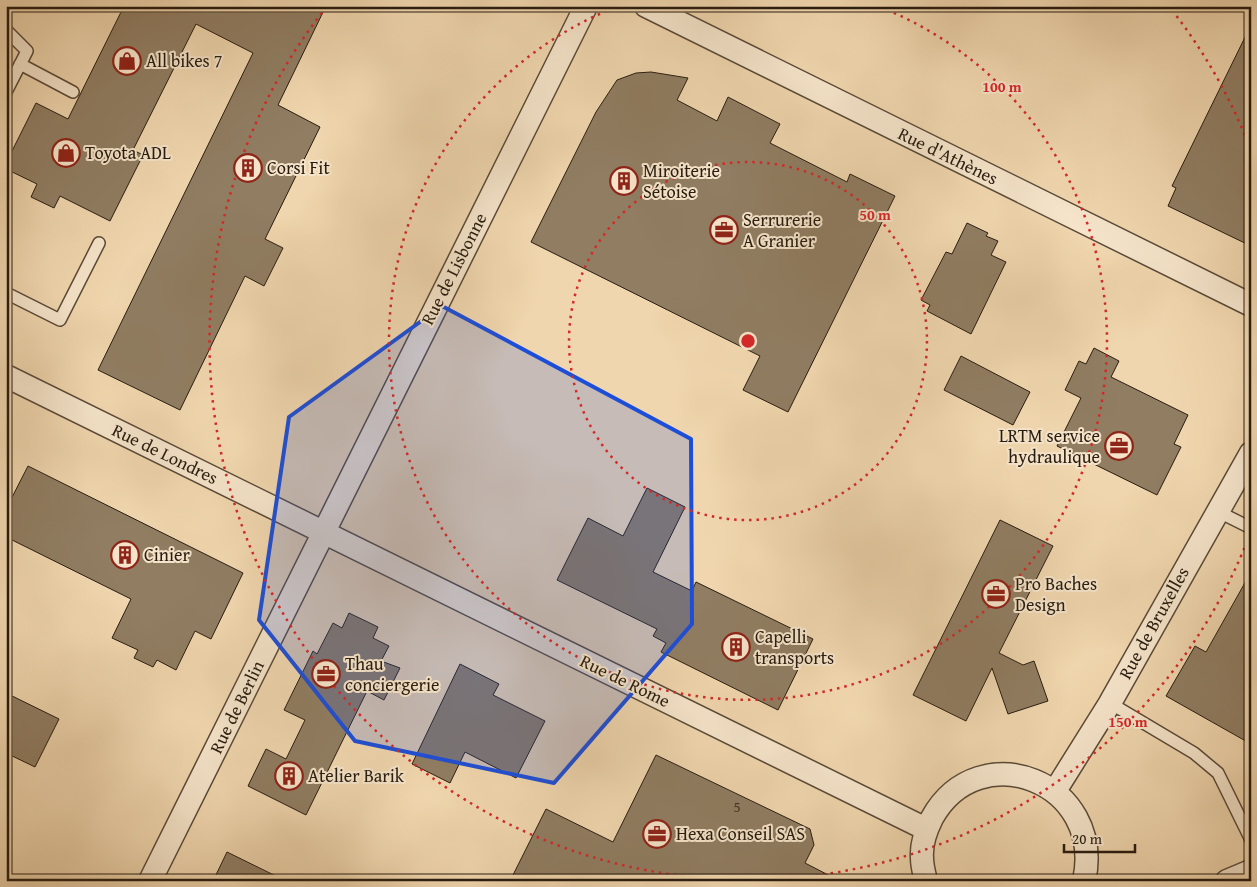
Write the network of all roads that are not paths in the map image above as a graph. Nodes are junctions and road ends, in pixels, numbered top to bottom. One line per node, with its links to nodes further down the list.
1 (586, 6): 14 (street, Rue de Lisbonne)
2 (646, 6): 9 (street, Rue d'Athènes)
3 (6, 30): 4 (lane)
4 (20, 64): 5 (lane); 6 (lane)
5 (6, 92)
6 (73, 92)
7 (99, 243): 8 (lane)
8 (6, 293)
9 (1251, 305)
10 (6, 376): 14 (street, Rue de Londres)
11 (1251, 453): 12 (street, Rue de Bruxelles)
12 (1217, 511): 13 (lane); 15 (street, Rue de Bruxelles)
13 (1251, 528)
14 (323, 533): 17 (street, Rue de Rome); 20 (street, Rue de Berlin)
15 (1110, 702): 16 (street, Rue de Bruxelles); 18 (lane)
16 (1056, 791): 17 (street); 22 (street)
17 (926, 829): 21 (street)
18 (1251, 840)
19 (1251, 871): 23 (street)
20 (150, 881)
21 (926, 881)
22 (1084, 881)
23 (1227, 881)

